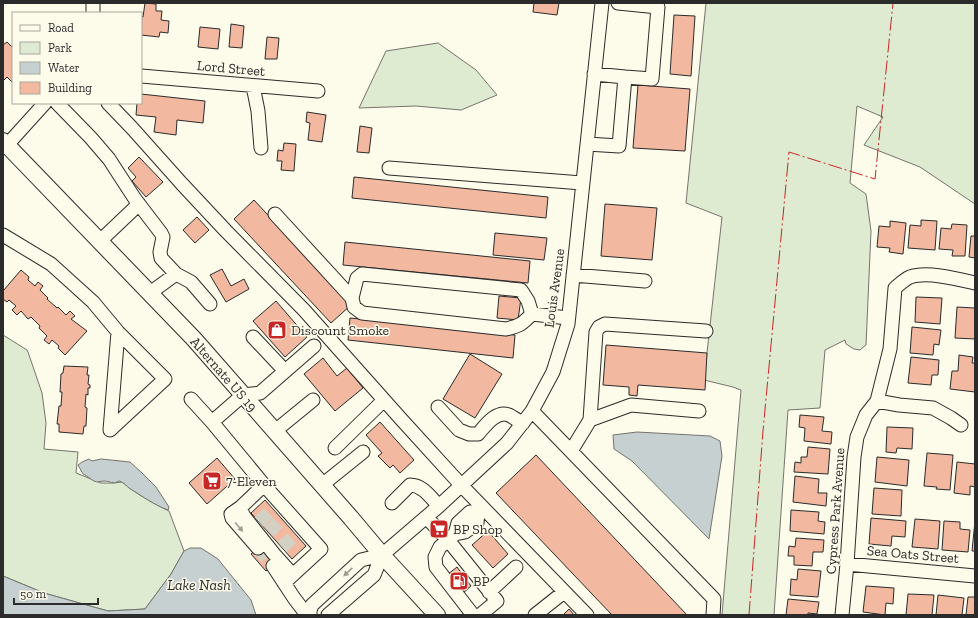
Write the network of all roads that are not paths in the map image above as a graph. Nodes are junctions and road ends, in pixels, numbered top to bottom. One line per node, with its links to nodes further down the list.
1 (602, 3): 3 (street, Louis Avenue)
2 (624, 3): 5 (street)
3 (594, 74): 5 (street); 12 (street, Louis Avenue)
4 (142, 76): 6 (street, Lord Street)
5 (625, 77): 12 (street)
6 (253, 86): 7 (street, Lord Street); 13 (street)
7 (318, 91)
8 (44, 104): 11 (street)
9 (58, 104): 16 (street)
10 (109, 104): 37 (street)
11 (4, 144): 19 (main road, Alternate US 19)
12 (587, 144): 15 (street, Louis Avenue)
13 (261, 148)
14 (389, 168): 15 (street)
15 (582, 183): 21 (street, Louis Avenue)
16 (138, 204): 19 (street); 20 (street)
17 (274, 214): 25 (street)
18 (3, 235): 30 (street)
19 (100, 241): 24 (main road, Alternate US 19)
20 (176, 274): 24 (street); 26 (street)
21 (573, 275): 22 (street); 28 (street, Louis Avenue)
22 (645, 281)
23 (975, 283): 38 (street, Cypress Park Avenue)
24 (150, 293): 34 (main road, Alternate US 19)
25 (352, 298): 27 (street); 27 (street)
26 (210, 304)
27 (532, 314): 28 (street)
28 (568, 318): 40 (street, Louis Avenue)
29 (706, 331): 42 (street)
30 (118, 332): 30 (street)
31 (252, 338): 33 (street)
32 (314, 346): 33 (street)
33 (285, 371): 34 (street)
34 (243, 395): 43 (street); 46 (main road, Alternate US 19)
35 (191, 399): 43 (street)
36 (313, 400): 46 (street)
37 (384, 400): 47 (street); 52 (street)
38 (876, 401): 45 (street); 61 (street, Cypress Park Avenue)
39 (438, 407): 44 (street)
40 (532, 411): 44 (street, Louis Avenue); 48 (street)
41 (699, 411): 42 (street)
42 (590, 420): 48 (street)
43 (212, 422): 50 (street)
44 (523, 423): 52 (street, Louis Avenue)
45 (961, 426)
46 (275, 431): 51 (main road, Alternate US 19)
47 (335, 448)
48 (571, 451): 75 (street)
49 (363, 452): 51 (street)
50 (264, 485): 55 (street); 64 (street)
51 (322, 485): 60 (main road, Alternate US 19)
52 (462, 486): 54 (street, Louis Avenue); 56 (street)
53 (392, 503): 54 (street)
54 (439, 506): 57 (street, Louis Avenue)
55 (241, 507): 59 (street); 59 (street, one-way to 59)
56 (480, 509): 58 (street); 67 (street)
57 (426, 517): 58 (street); 60 (street, Louis Avenue)
58 (451, 537): 65 (street); 65 (street)
59 (263, 540): 64 (street)
60 (382, 555): 68 (street, one-way to 68); 69 (street); 70 (main road, Alternate US 19)
61 (848, 564): 63 (street, Sea Oats Street); 76 (street, Cypress Park Avenue)
62 (516, 567): 66 (street)
63 (975, 576)
64 (288, 579): 68 (street)
65 (460, 580): 66 (street); 71 (street)
66 (489, 592): 72 (street)
67 (564, 592): 73 (street); 74 (street)
68 (309, 615)
69 (328, 615)
70 (437, 615)
71 (473, 615)
72 (480, 615)
73 (535, 615)
74 (587, 615)
75 (713, 615)
76 (842, 615)

